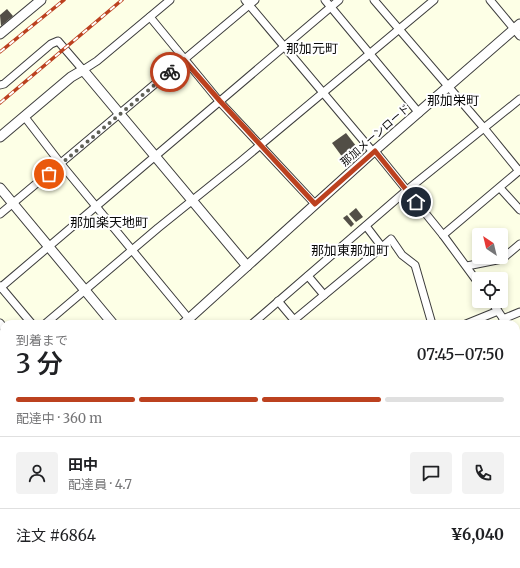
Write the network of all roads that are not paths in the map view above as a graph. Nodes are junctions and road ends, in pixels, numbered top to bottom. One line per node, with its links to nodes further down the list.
1 (41, 0): 14 (street)
2 (170, 0): 11 (street)
3 (255, 0): 9 (street)
4 (325, 0): 10 (street)
5 (339, 0): 10 (street)
6 (374, 0): 12 (street)
7 (434, 0): 12 (street)
8 (490, 0): 13 (street)
9 (247, 3): 15 (street); 17 (street)
10 (330, 7): 15 (street); 16 (street)
11 (150, 17): 17 (street); 18 (street)
12 (398, 29): 16 (street); 20 (street)
13 (518, 30): 20 (street, 那加メーンロード)
14 (0, 34)
15 (284, 46): 21 (street); 23 (street)
16 (370, 53): 21 (street); 24 (street)
17 (184, 60): 23 (street); 25 (street)
18 (83, 70): 19 (street); 25 (street); 26 (street)
19 (0, 85)
20 (448, 87): 24 (street, 那加メーンロード); 27 (street)
21 (323, 93): 29 (street); 30 (street)
22 (520, 99): 27 (street)
23 (220, 101): 29 (street); 31 (street)
24 (419, 113): 30 (street, 那加メーンロード)
25 (120, 114): 31 (street); 32 (street)
26 (24, 116): 28 (street); 32 (street)
27 (484, 128): 33 (street); 36 (street)
28 (0, 137)
29 (260, 145): 37 (street); 39 (street)
30 (374, 152): 36 (street); 39 (street, 那加メーンロード)
31 (155, 156): 37 (street); 40 (street)
32 (61, 164): 38 (street); 40 (street)
33 (519, 171): 35 (street)
34 (0, 188): 38 (street)
35 (500, 188): 41 (street); 44 (street)
36 (407, 190): 43 (street); 44 (street)
37 (192, 201): 48 (street); 49 (street)
38 (13, 203): 42 (street); 46 (street)
39 (315, 204): 49 (street, 那加メーンロード)
40 (96, 206): 46 (street); 48 (street)
41 (520, 210)
42 (0, 214)
43 (366, 226): 47 (street); 52 (street)
44 (443, 235): 50 (street)
45 (520, 244): 50 (street)
46 (49, 246): 53 (street); 54 (street)
47 (382, 247): 55 (street); 68 (street)
48 (132, 251): 54 (street); 63 (street)
49 (247, 266): 64 (street, 那加メーンロード)
50 (467, 266): 51 (street)
51 (472, 274)
52 (308, 276): 55 (street); 56 (street)
53 (0, 287): 60 (street)
54 (84, 290): 61 (street); 62 (street)
55 (324, 295): 67 (street)
56 (278, 301): 65 (street); 66 (street)
57 (496, 308): 58 (street)
58 (498, 311): 69 (street); 70 (street)
59 (520, 312): 71 (street)
60 (29, 320)
61 (50, 320)
62 (109, 320)
63 (185, 320)
64 (187, 320)
65 (257, 320)
66 (290, 320)
67 (293, 320)
68 (431, 320)
69 (476, 320)
70 (504, 320)
71 (507, 320)

